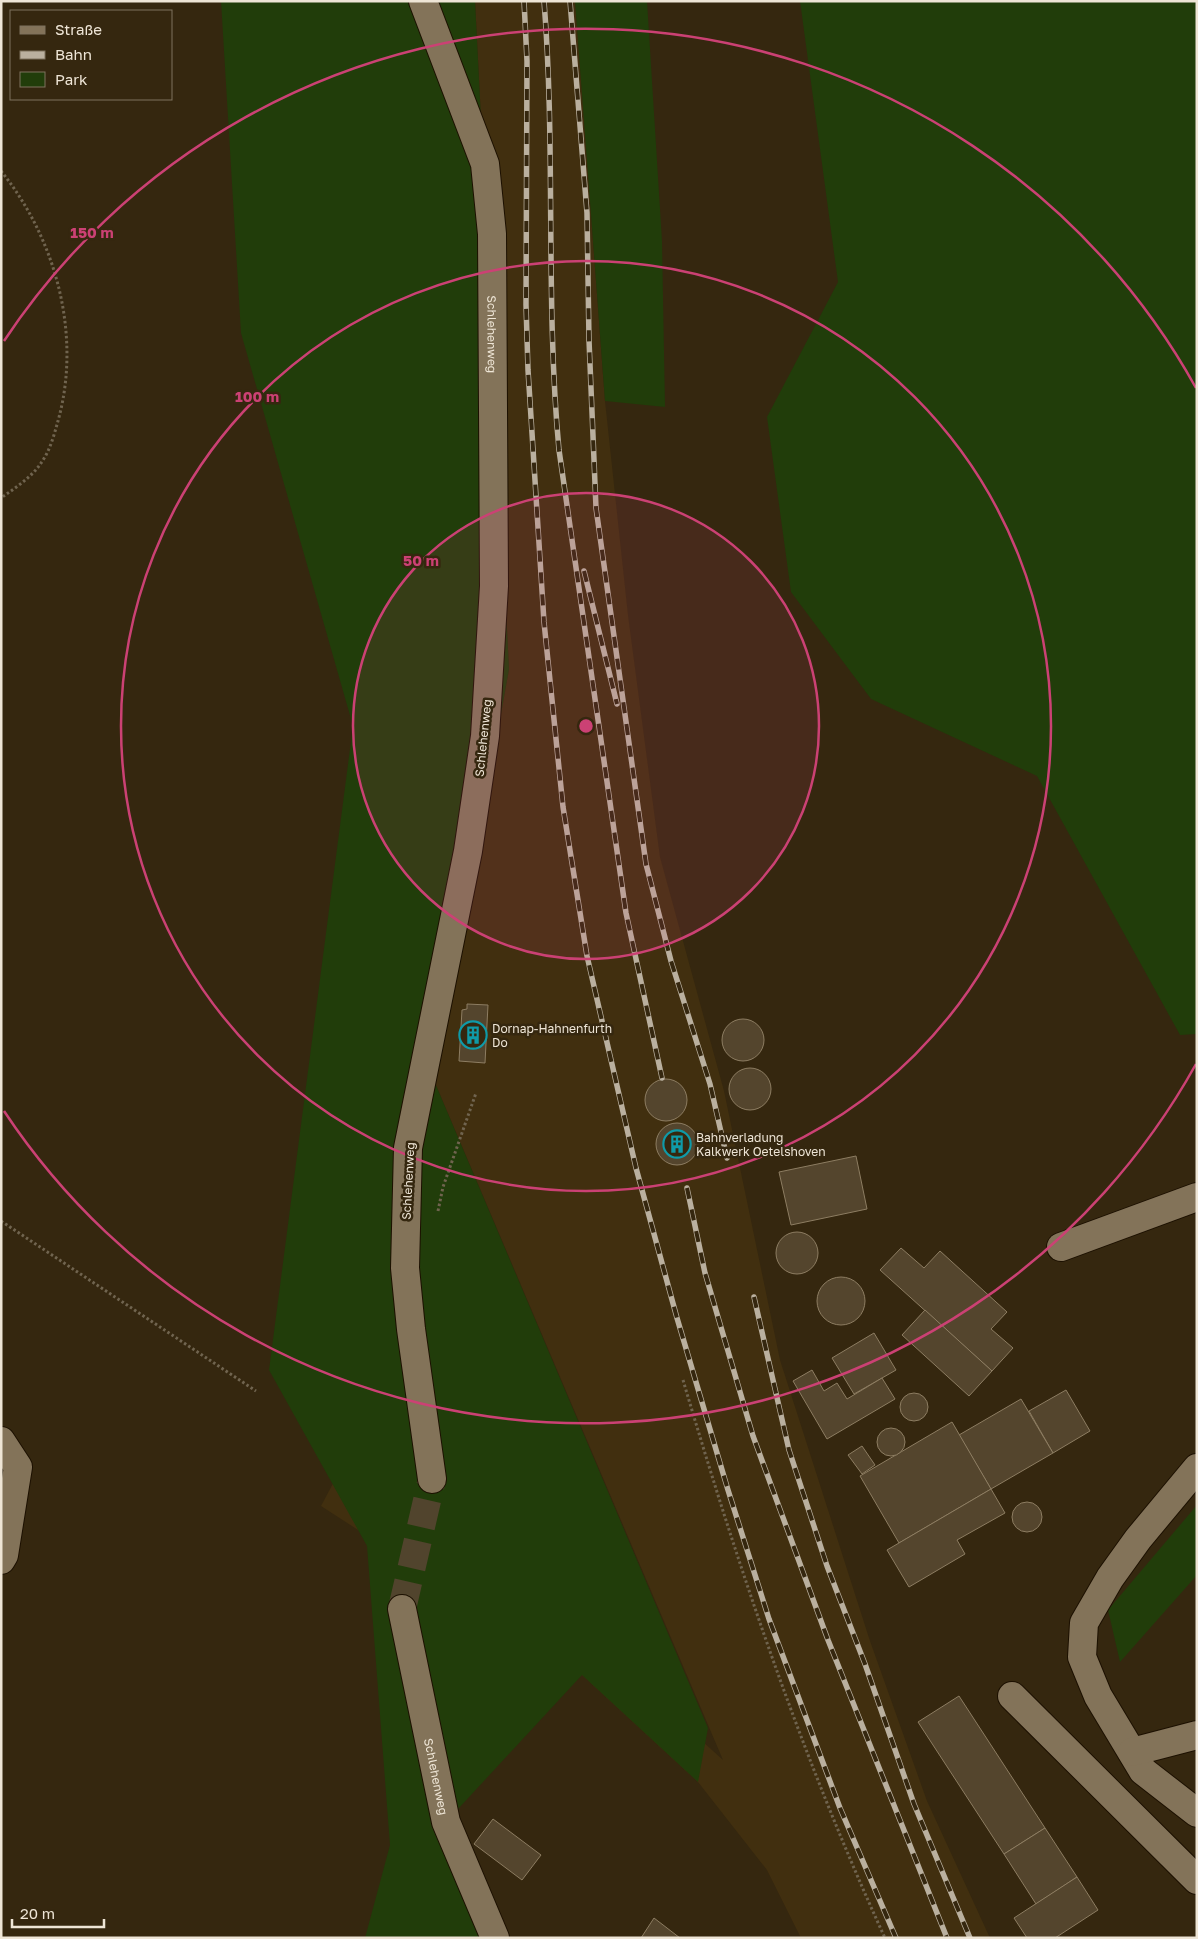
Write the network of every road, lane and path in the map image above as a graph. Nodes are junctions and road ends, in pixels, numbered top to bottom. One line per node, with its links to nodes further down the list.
1 (423, 1): 13 (lane, Schlehenweg)
2 (1, 171): 3 (path)
3 (1, 498)
4 (476, 1093): 6 (path)
5 (1197, 1197): 8 (lane)
6 (437, 1216)
7 (1, 1221): 10 (path)
8 (1061, 1247)
9 (683, 1380): 22 (path)
10 (256, 1391)
11 (1, 1441): 14 (lane)
12 (1197, 1468): 18 (lane)
13 (432, 1479)
14 (1, 1560)
15 (402, 1609): 21 (lane, Schlehenweg)
16 (1012, 1696): 20 (lane)
17 (1197, 1735): 18 (lane)
18 (1132, 1752): 19 (lane)
19 (1197, 1813)
20 (1197, 1880)
21 (495, 1938)
22 (885, 1938)

